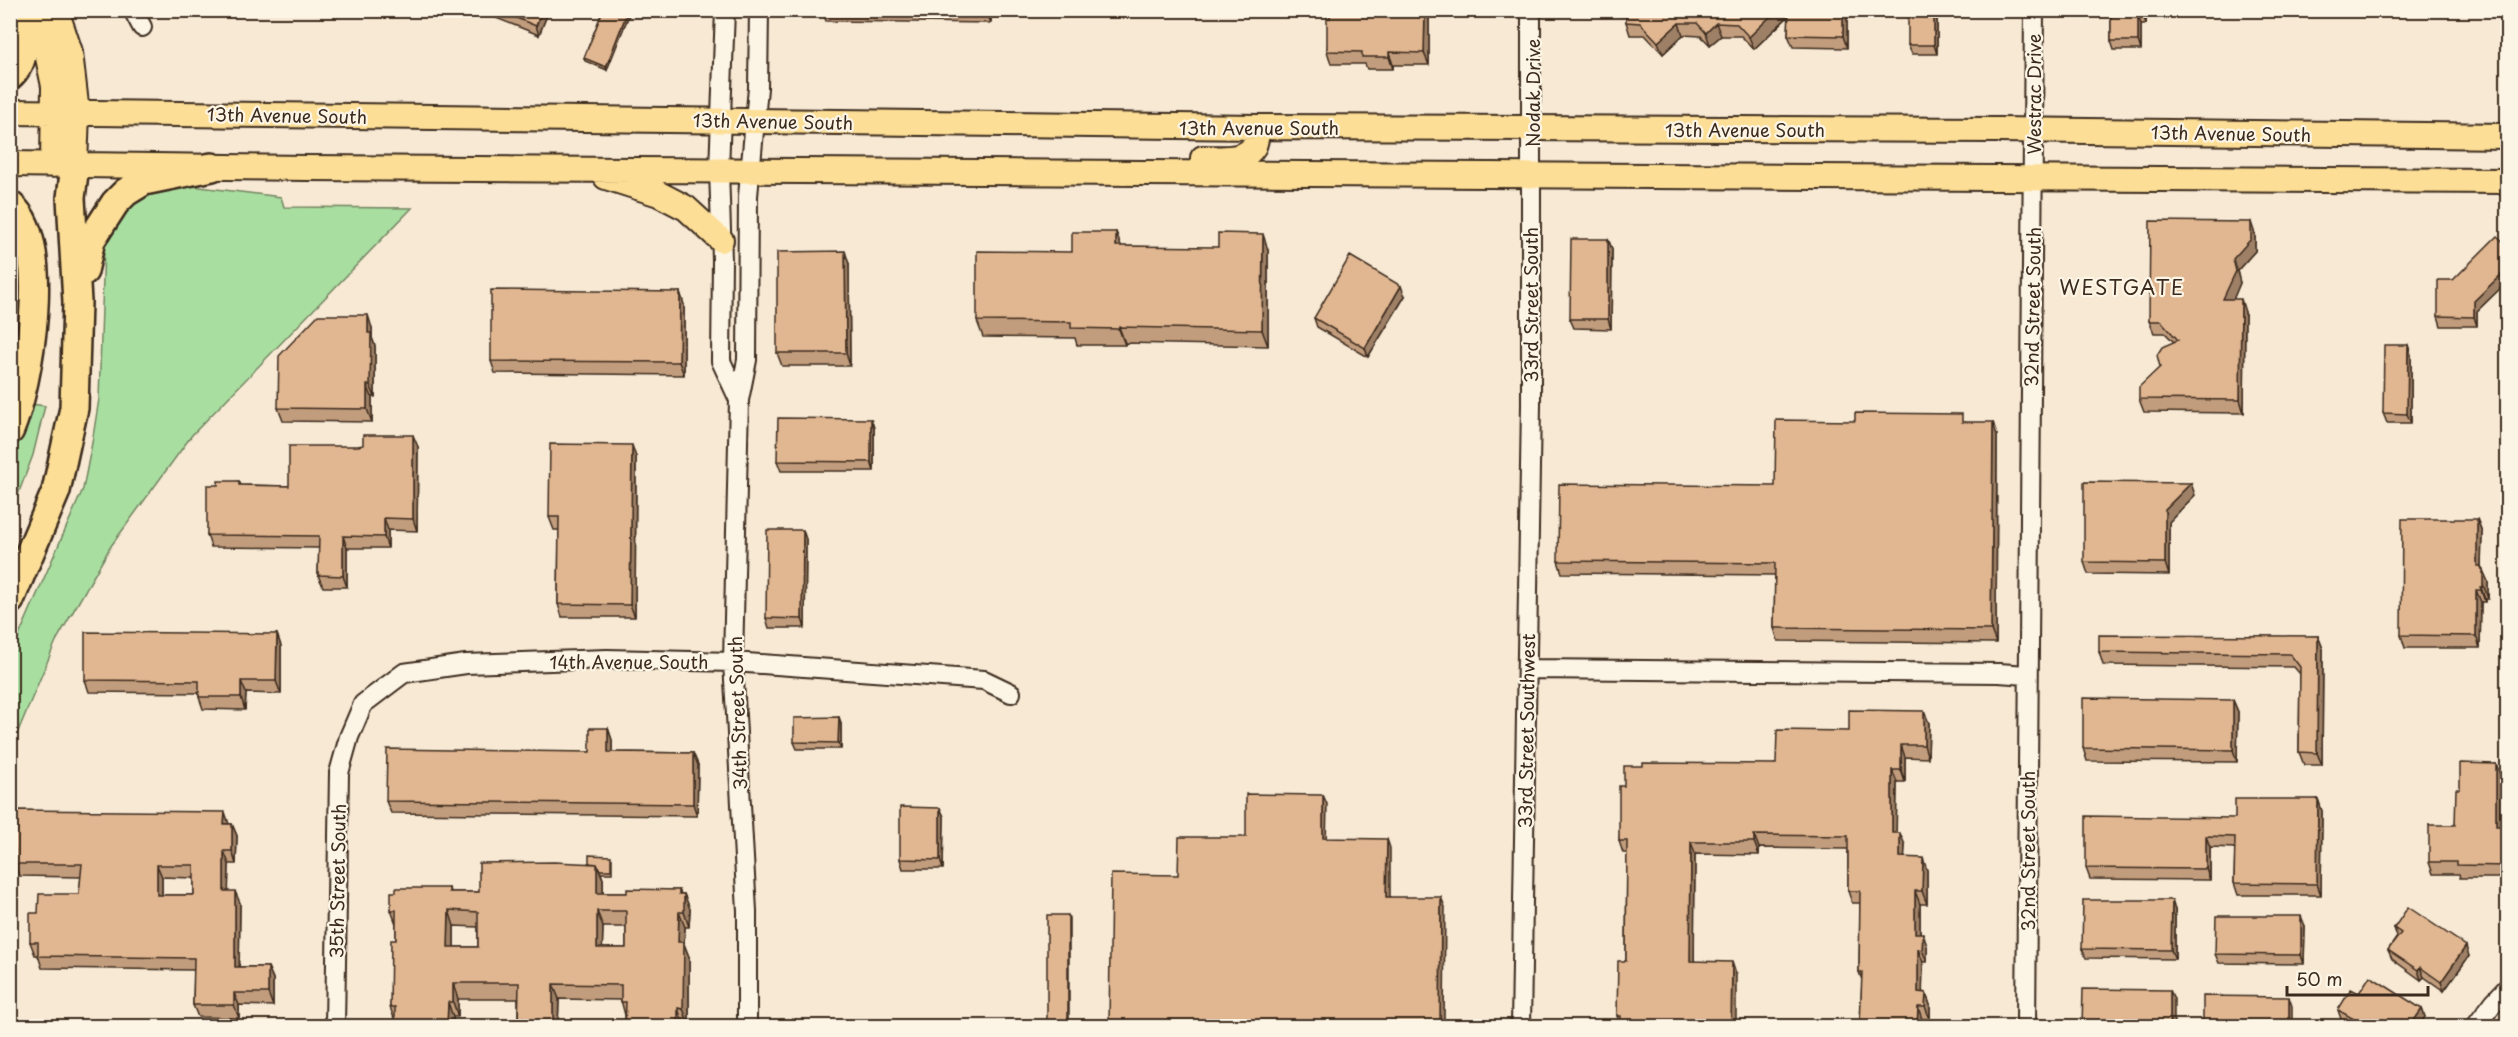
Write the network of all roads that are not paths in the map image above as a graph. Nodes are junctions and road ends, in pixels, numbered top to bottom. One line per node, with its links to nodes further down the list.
1 (22, 10): 10 (main road)
2 (34, 10): 12 (main road)
3 (56, 10): 12 (main road)
4 (133, 10): 9 (street)
5 (725, 10): 13 (street, 34th Street South)
6 (759, 10): 14 (street, 34th Street South)
7 (1531, 10): 16 (street, Nodak Drive)
8 (2034, 10): 17 (street, Westrac Drive)
9 (142, 27)
10 (10, 78)
11 (10, 112): 12 (main road, 13th Avenue South)
12 (65, 113): 13 (main road, 13th Avenue South); 20 (main road)
13 (720, 120): 14 (main road, 13th Avenue South); 23 (street, 34th Street South)
14 (755, 121): 15 (main road, 13th Avenue South); 24 (street, 34th Street South)
15 (1258, 127): 16 (main road, 13th Avenue South); 25 (main road)
16 (1532, 128): 17 (main road, 13th Avenue South); 26 (street, Nodak Drive)
17 (2033, 131): 18 (main road, 13th Avenue South); 27 (street, Westrac Drive)
18 (2508, 136)
19 (10, 164): 20 (main road)
20 (64, 165): 21 (main road); 31 (highway)
21 (212, 167): 22 (main road); 31 (highway)
22 (581, 170): 23 (main road); 30 (main road)
23 (719, 170): 24 (main road); 30 (street, 34th Street South)
24 (751, 171): 25 (main road); 32 (street, 34th Street South)
25 (1076, 172): 26 (main road)
26 (1532, 175): 27 (main road); 34 (street, 33rd Street South)
27 (2033, 178): 28 (main road); 38 (street, 32nd Street South)
28 (2508, 182)
29 (10, 206): 33 (highway)
30 (721, 240): 32 (street, 34th Street South)
31 (77, 302): 35 (highway)
32 (739, 400): 36 (street, 34th Street South)
33 (10, 430)
34 (1530, 435): 37 (street, 33rd Street Southwest)
35 (10, 600)
36 (733, 662): 39 (street, 14th Avenue South); 40 (street, 14th Avenue South); 43 (street, 34th Street South)
37 (1528, 669): 38 (street); 44 (street, 33rd Street Southwest)
38 (2028, 675): 45 (street, 32nd Street South)
39 (1011, 693)
40 (349, 737): 42 (street, 35th Street South)
41 (2508, 987): 46 (street)
42 (335, 1026)
43 (747, 1026)
44 (1521, 1026)
45 (2026, 1026)
46 (2476, 1026)

